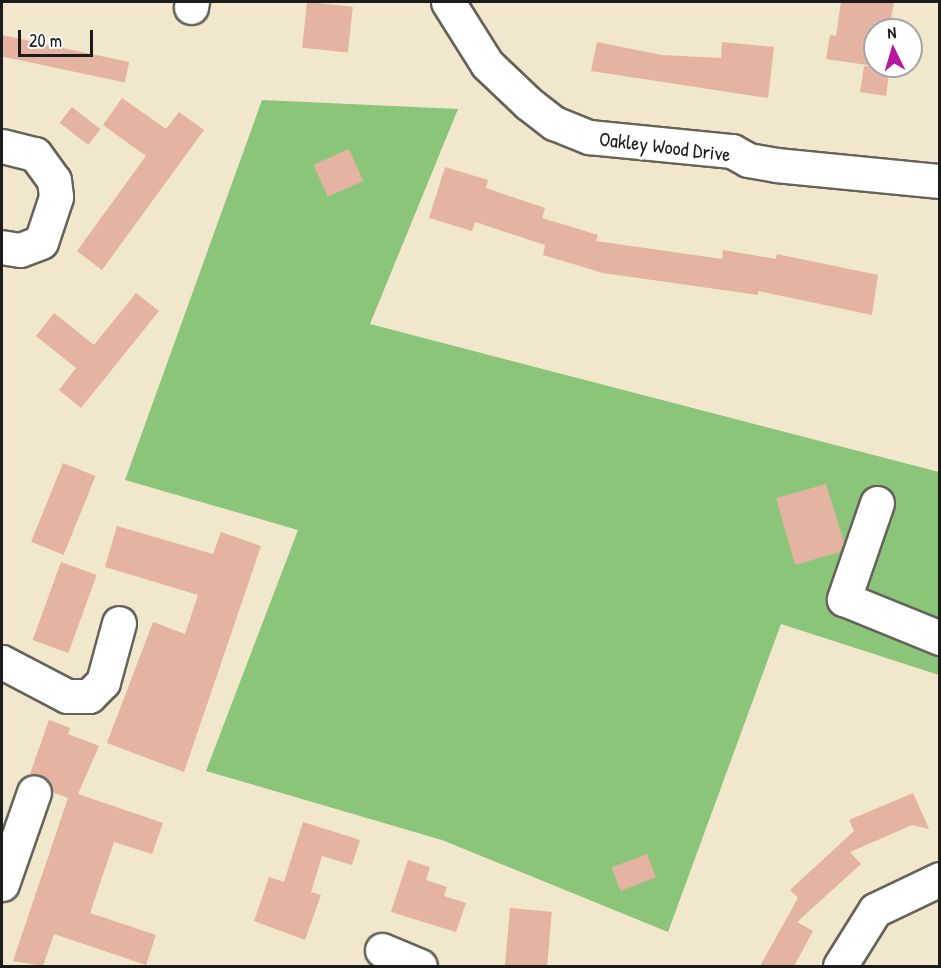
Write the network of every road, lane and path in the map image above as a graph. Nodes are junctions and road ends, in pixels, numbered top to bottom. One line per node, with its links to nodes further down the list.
1 (448, 2): 3 (street, Oakley Wood Drive)
2 (2, 146): 4 (street)
3 (939, 181)
4 (2, 247)
5 (877, 503): 7 (street)
6 (119, 623): 8 (street)
7 (939, 638)
8 (2, 662)
9 (34, 792): 11 (street)
10 (939, 879): 14 (street)
11 (2, 884)
12 (382, 950): 13 (street)
13 (420, 966)
14 (840, 966)

